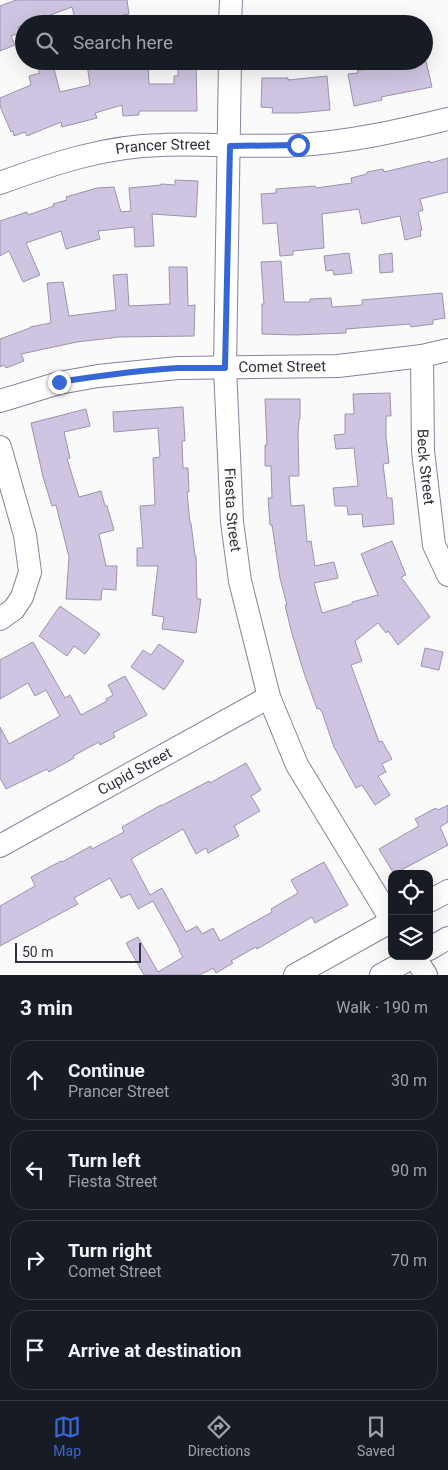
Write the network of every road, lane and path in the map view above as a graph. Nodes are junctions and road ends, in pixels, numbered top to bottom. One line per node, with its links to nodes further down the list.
1 (230, 0): 2 (street)
2 (230, 15)
3 (230, 70): 5 (street, Fiesta Street)
4 (448, 119): 5 (street, Prancer Street)
5 (230, 146): 6 (street, Prancer Street); 9 (street, Fiesta Street)
6 (0, 183)
7 (448, 350): 8 (street, Comet Street)
8 (422, 356): 9 (street, Comet Street); 12 (street, Beck Street)
9 (225, 368): 10 (street, Comet Street); 14 (street, Fiesta Street)
10 (0, 401)
11 (0, 448): 13 (street)
12 (448, 575)
13 (0, 620)
14 (269, 697): 15 (street, Cupid Street); 18 (street, Fiesta Street)
15 (0, 846)
16 (448, 891): 17 (street)
17 (433, 899)
18 (388, 915)
19 (388, 923): 24 (street)
20 (448, 938): 21 (street)
21 (433, 947)
22 (408, 960): 25 (street)
23 (417, 960): 26 (street)
24 (295, 975)
25 (381, 975)
26 (426, 975)

